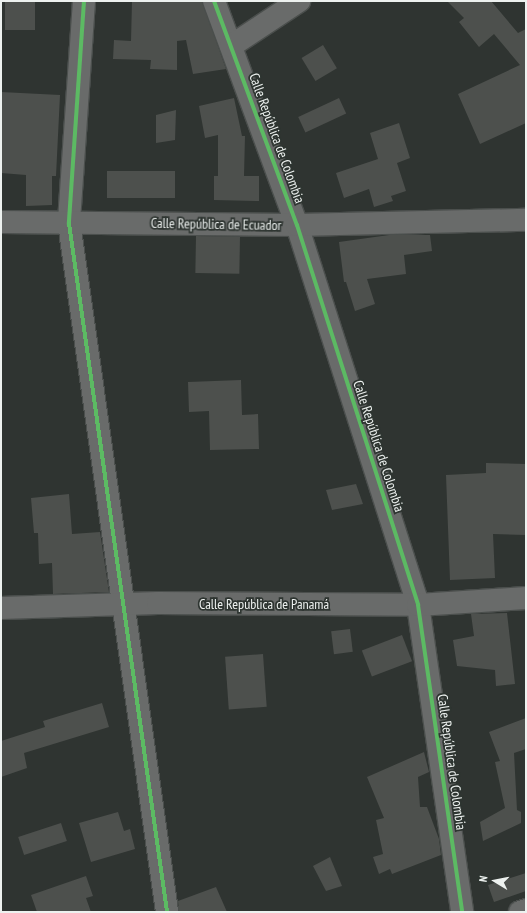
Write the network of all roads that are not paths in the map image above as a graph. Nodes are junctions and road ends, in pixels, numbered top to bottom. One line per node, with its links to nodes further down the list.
1 (84, 1): 7 (street)
2 (214, 1): 4 (street, Calle República de Colombia)
3 (299, 1): 4 (street)
4 (231, 46): 8 (street, Calle República de Colombia)
5 (526, 220): 8 (street, Calle República de Ecuador)
6 (1, 222): 7 (street, Calle República de Ecuador)
7 (69, 222): 8 (street, Calle República de Ecuador); 10 (street)
8 (297, 225): 11 (street, Calle República de Colombia)
9 (526, 598): 11 (street, Calle República de Panamá)
10 (122, 604): 11 (street, Calle República de Panamá); 12 (street, Calle República de Panamá); 14 (street)
11 (418, 604): 15 (street, Calle República de Colombia)
12 (1, 608)
13 (526, 910): 16 (street)
14 (167, 912)
15 (462, 912)
16 (520, 912)

